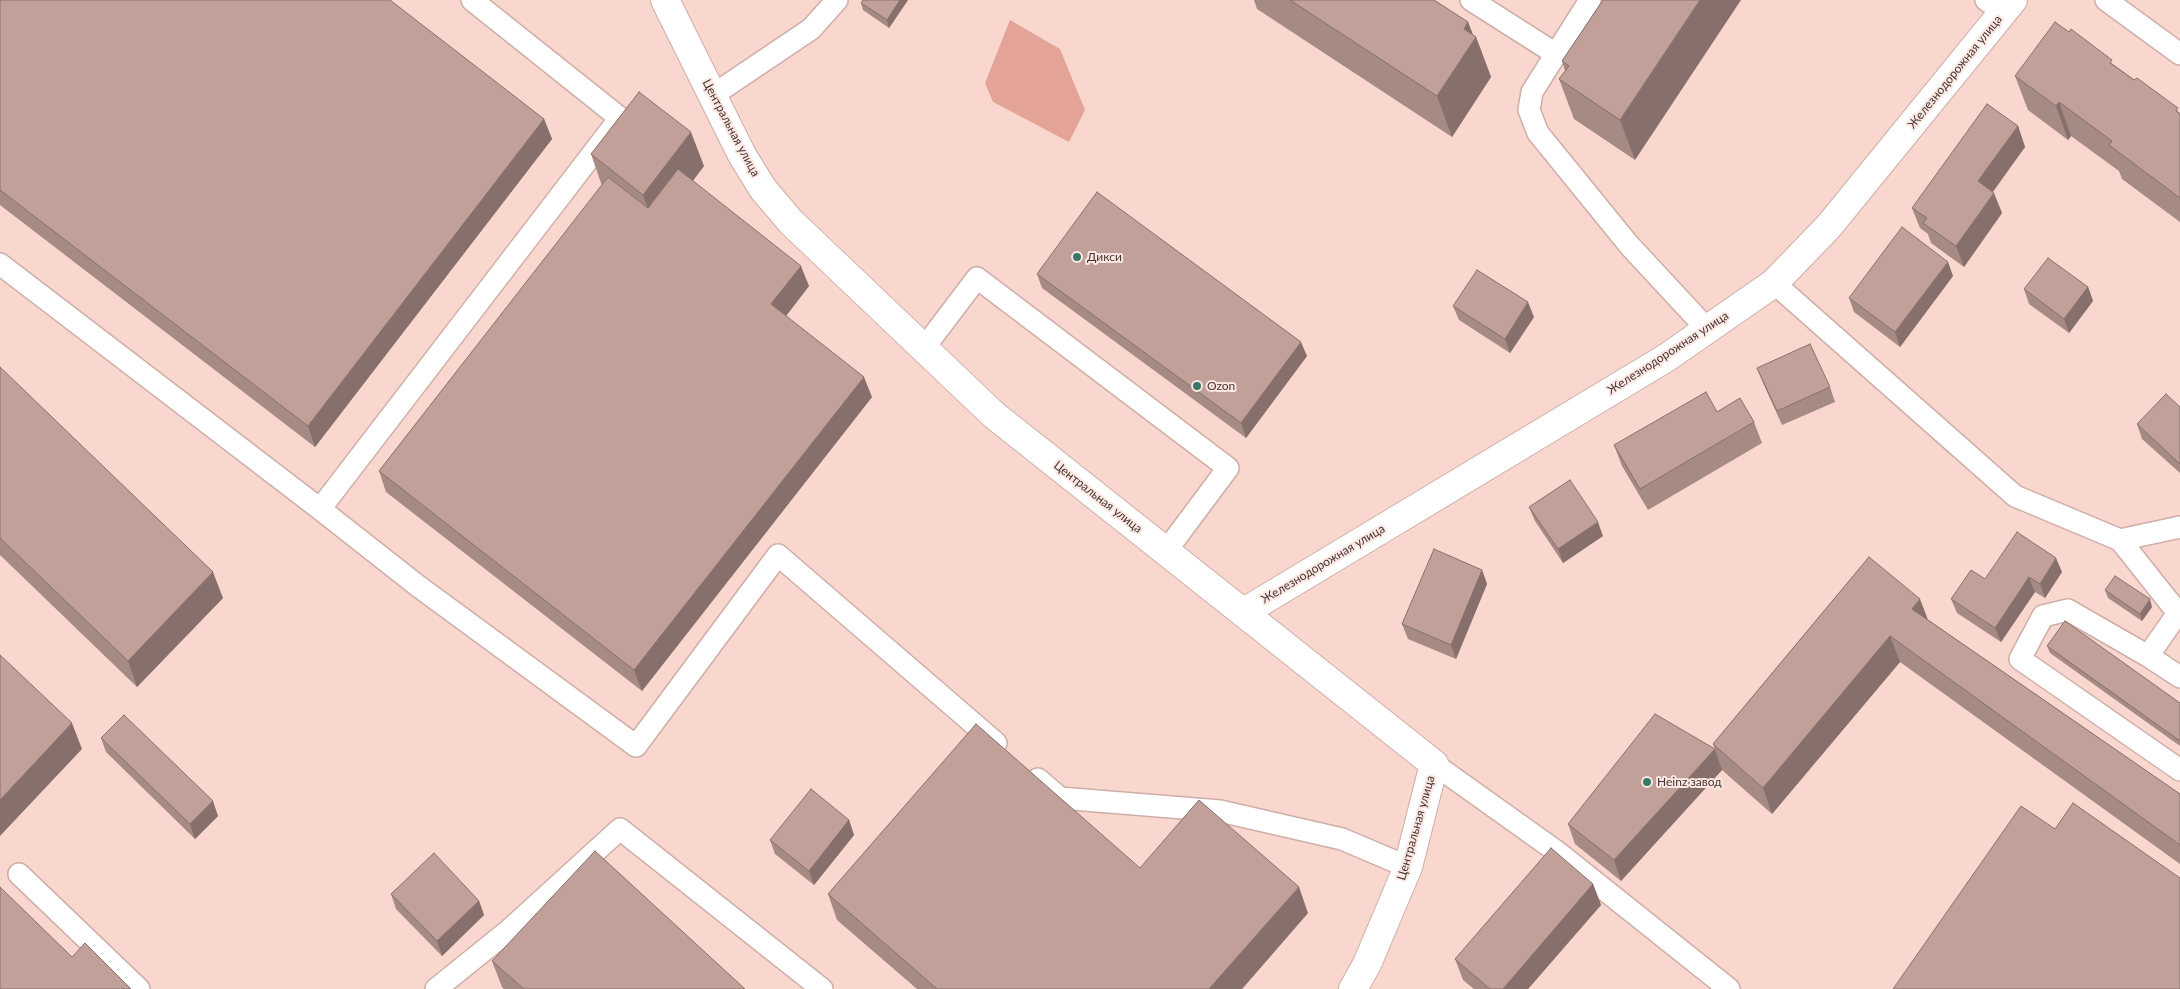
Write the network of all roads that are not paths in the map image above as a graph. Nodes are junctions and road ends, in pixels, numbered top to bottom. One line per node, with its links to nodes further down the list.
1 (472, 0): 15 (lane)
2 (665, 0): 10 (street, Центральная улица)
3 (837, 0): 10 (lane)
4 (1471, 0): 8 (lane)
5 (1590, 0): 8 (lane)
6 (2106, 0): 9 (lane)
7 (2001, 4): 12 (street, Железнодорожная улица)
8 (1556, 54): 13 (lane)
9 (2180, 54)
10 (713, 96): 14 (street, Центральная улица)
11 (0, 264): 15 (lane)
12 (1774, 283): 13 (street, Железнодорожная улица); 17 (lane)
13 (1707, 329): 20 (street, Железнодорожная улица)
14 (924, 348): 18 (street, Центральная улица); 18 (lane)
15 (320, 509): 25 (lane)
16 (2180, 527): 17 (lane)
17 (2120, 540): 19 (lane)
18 (1166, 550): 20 (street, Центральная улица)
19 (2179, 611): 21 (lane)
20 (1244, 612): 23 (street, Центральная улица)
21 (2148, 656): 22 (lane); 24 (lane)
22 (2180, 677)
23 (1434, 764): 25 (street, Центральная улица); 31 (lane)
24 (2180, 770)
25 (1408, 867): 30 (street, Центральная улица)
26 (19, 874): 28 (lane)
27 (443, 988): 29 (lane)
28 (140, 989)
29 (822, 989)
30 (1353, 989)
31 (1729, 989)

